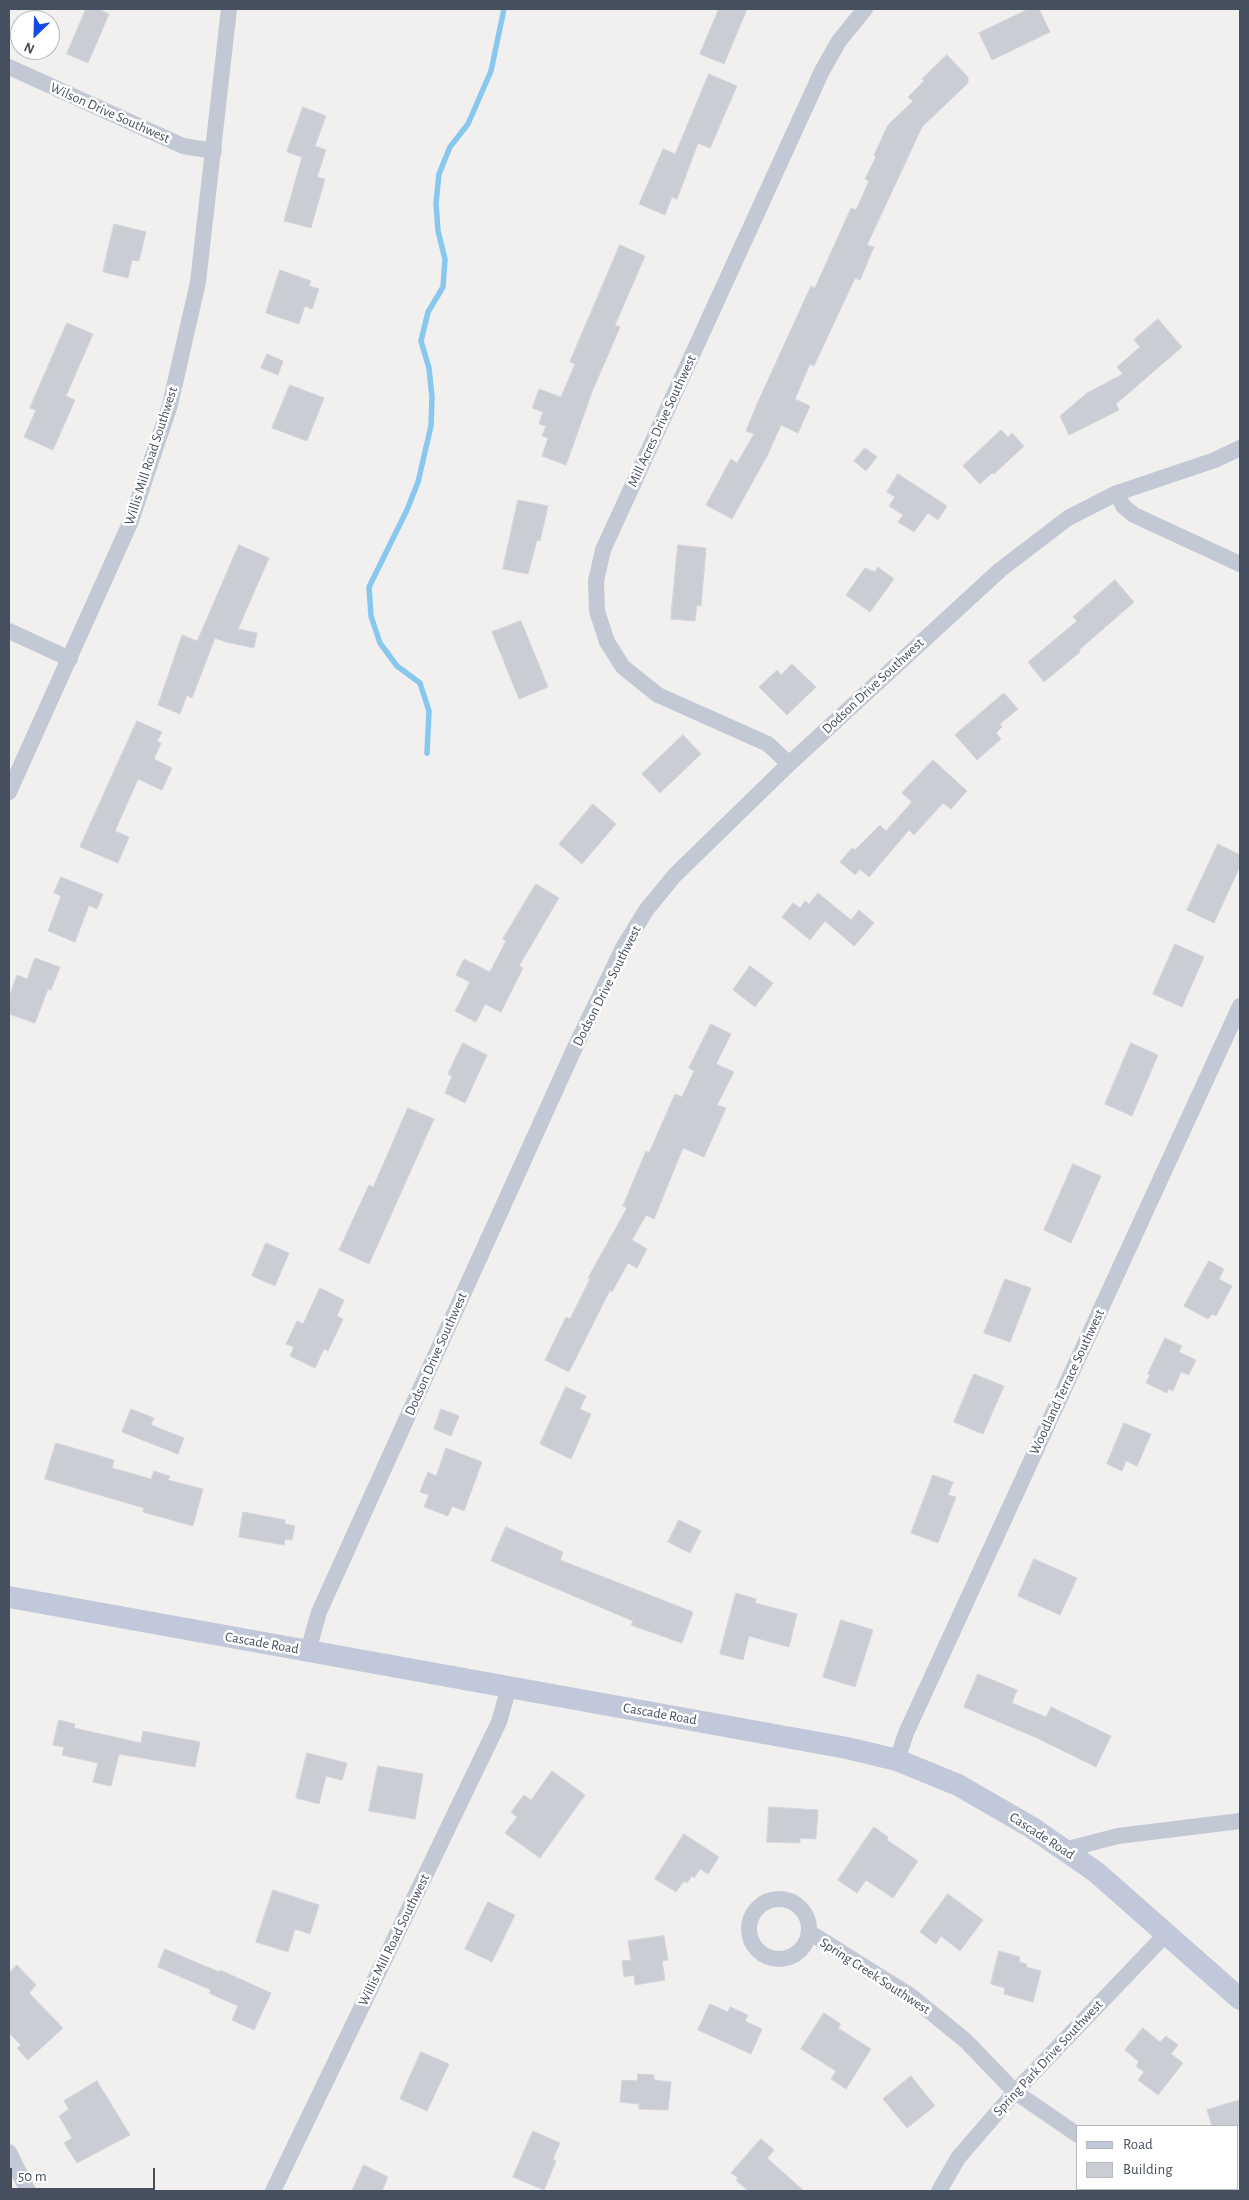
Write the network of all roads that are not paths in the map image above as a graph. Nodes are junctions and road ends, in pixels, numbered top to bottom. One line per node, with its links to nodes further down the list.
1 (229, 9): 4 (street, Willis Mill Road Southwest)
2 (864, 9): 10 (street, Mill Acres Drive Southwest)
3 (9, 67): 4 (street, Wilson Drive Southwest)
4 (214, 151): 9 (street, Willis Mill Road Southwest)
5 (1240, 448): 6 (street, Dodson Drive Southwest)
6 (1118, 494): 7 (street); 10 (street, Dodson Drive Southwest)
7 (1240, 564)
8 (9, 631): 9 (street)
9 (70, 659): 11 (street, Willis Mill Road Southwest)
10 (789, 764): 14 (street, Dodson Drive Southwest)
11 (9, 792)
12 (1240, 1006): 16 (street, Woodland Terrace Southwest)
13 (9, 1597): 14 (main road, Cascade Road)
14 (308, 1651): 15 (main road, Cascade Road)
15 (509, 1687): 16 (main road, Cascade Road); 26 (street, Willis Mill Road Southwest)
16 (896, 1760): 18 (main road, Cascade Road)
17 (1240, 1821): 18 (street)
18 (1064, 1850): 20 (main road, Cascade Road)
19 (809, 1932): 22 (street, Spring Creek Southwest)
20 (1167, 1933): 21 (main road, Cascade Road); 22 (street, Spring Park Drive Southwest)
21 (1240, 1999)
22 (1015, 2092): 23 (street, Spring Creek Southwest); 27 (street, Spring Park Drive Southwest)
23 (1076, 2134)
24 (9, 2152): 25 (street)
25 (28, 2191)
26 (273, 2191)
27 (939, 2191)

